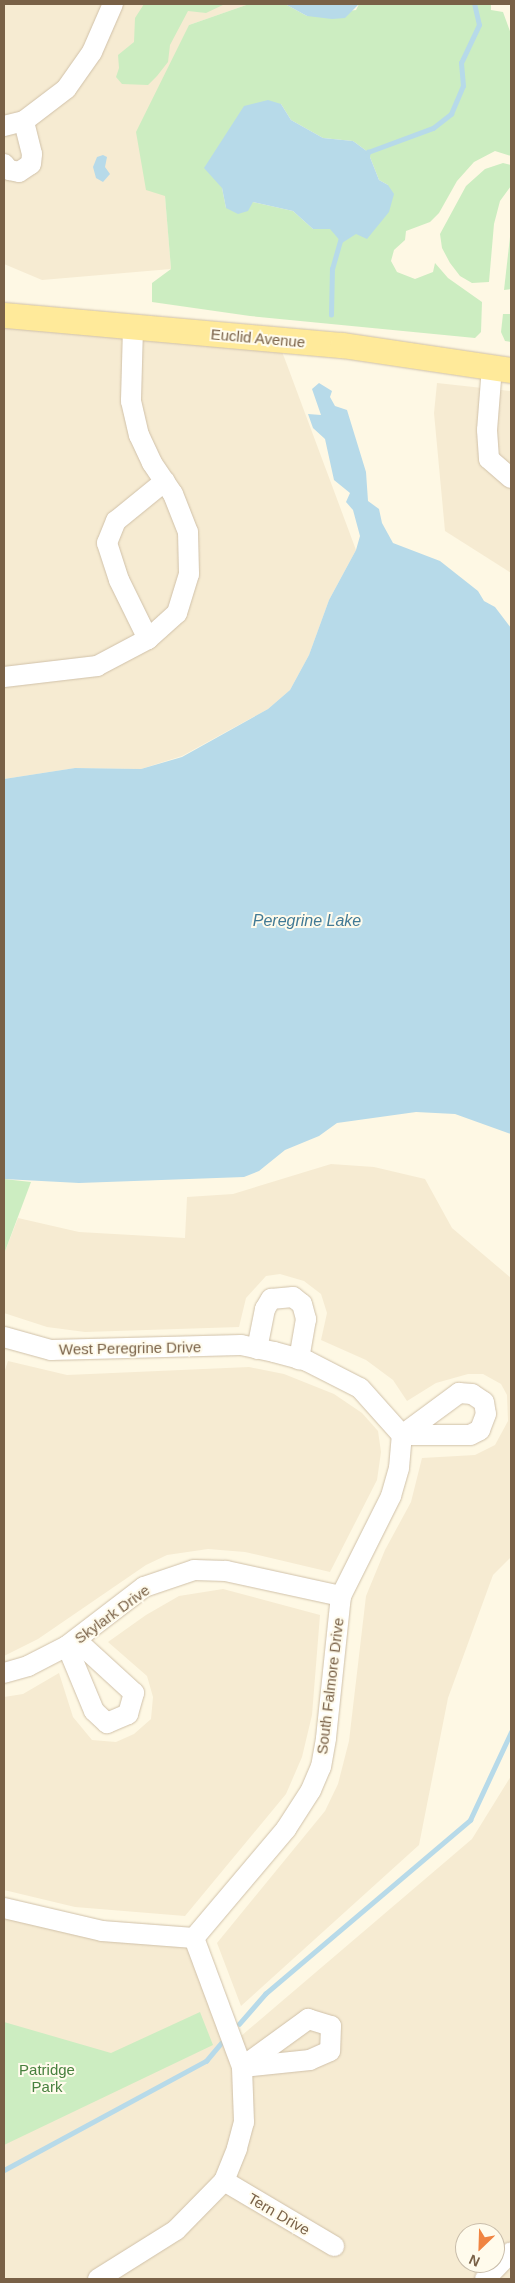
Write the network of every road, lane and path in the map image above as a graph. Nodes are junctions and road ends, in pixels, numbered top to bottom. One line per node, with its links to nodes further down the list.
1 (113, 4): 2 (street)
2 (24, 121): 3 (street); 4 (street)
3 (4, 126)
4 (4, 164)
5 (4, 315): 6 (main road, Euclid Avenue)
6 (133, 328): 7 (main road, Euclid Avenue); 9 (street)
7 (502, 368): 8 (street)
8 (511, 478)
9 (165, 481): 10 (street); 10 (street)
10 (148, 639): 11 (street)
11 (4, 677)
12 (4, 1337): 13 (street, West Peregrine Drive)
13 (257, 1349): 14 (street, West Peregrine Drive); 14 (street)
14 (299, 1359): 15 (street, West Peregrine Drive)
15 (402, 1434): 16 (street, South Falmore Drive)
16 (341, 1596): 17 (street, Skylark Drive); 19 (street, South Falmore Drive)
17 (4, 1673)
18 (4, 1908): 19 (street)
19 (194, 1938): 20 (street)
20 (224, 2181): 21 (street, Tern Drive); 23 (street)
21 (334, 2246)
22 (511, 2252): 24 (street)
23 (98, 2279)
24 (485, 2279)

